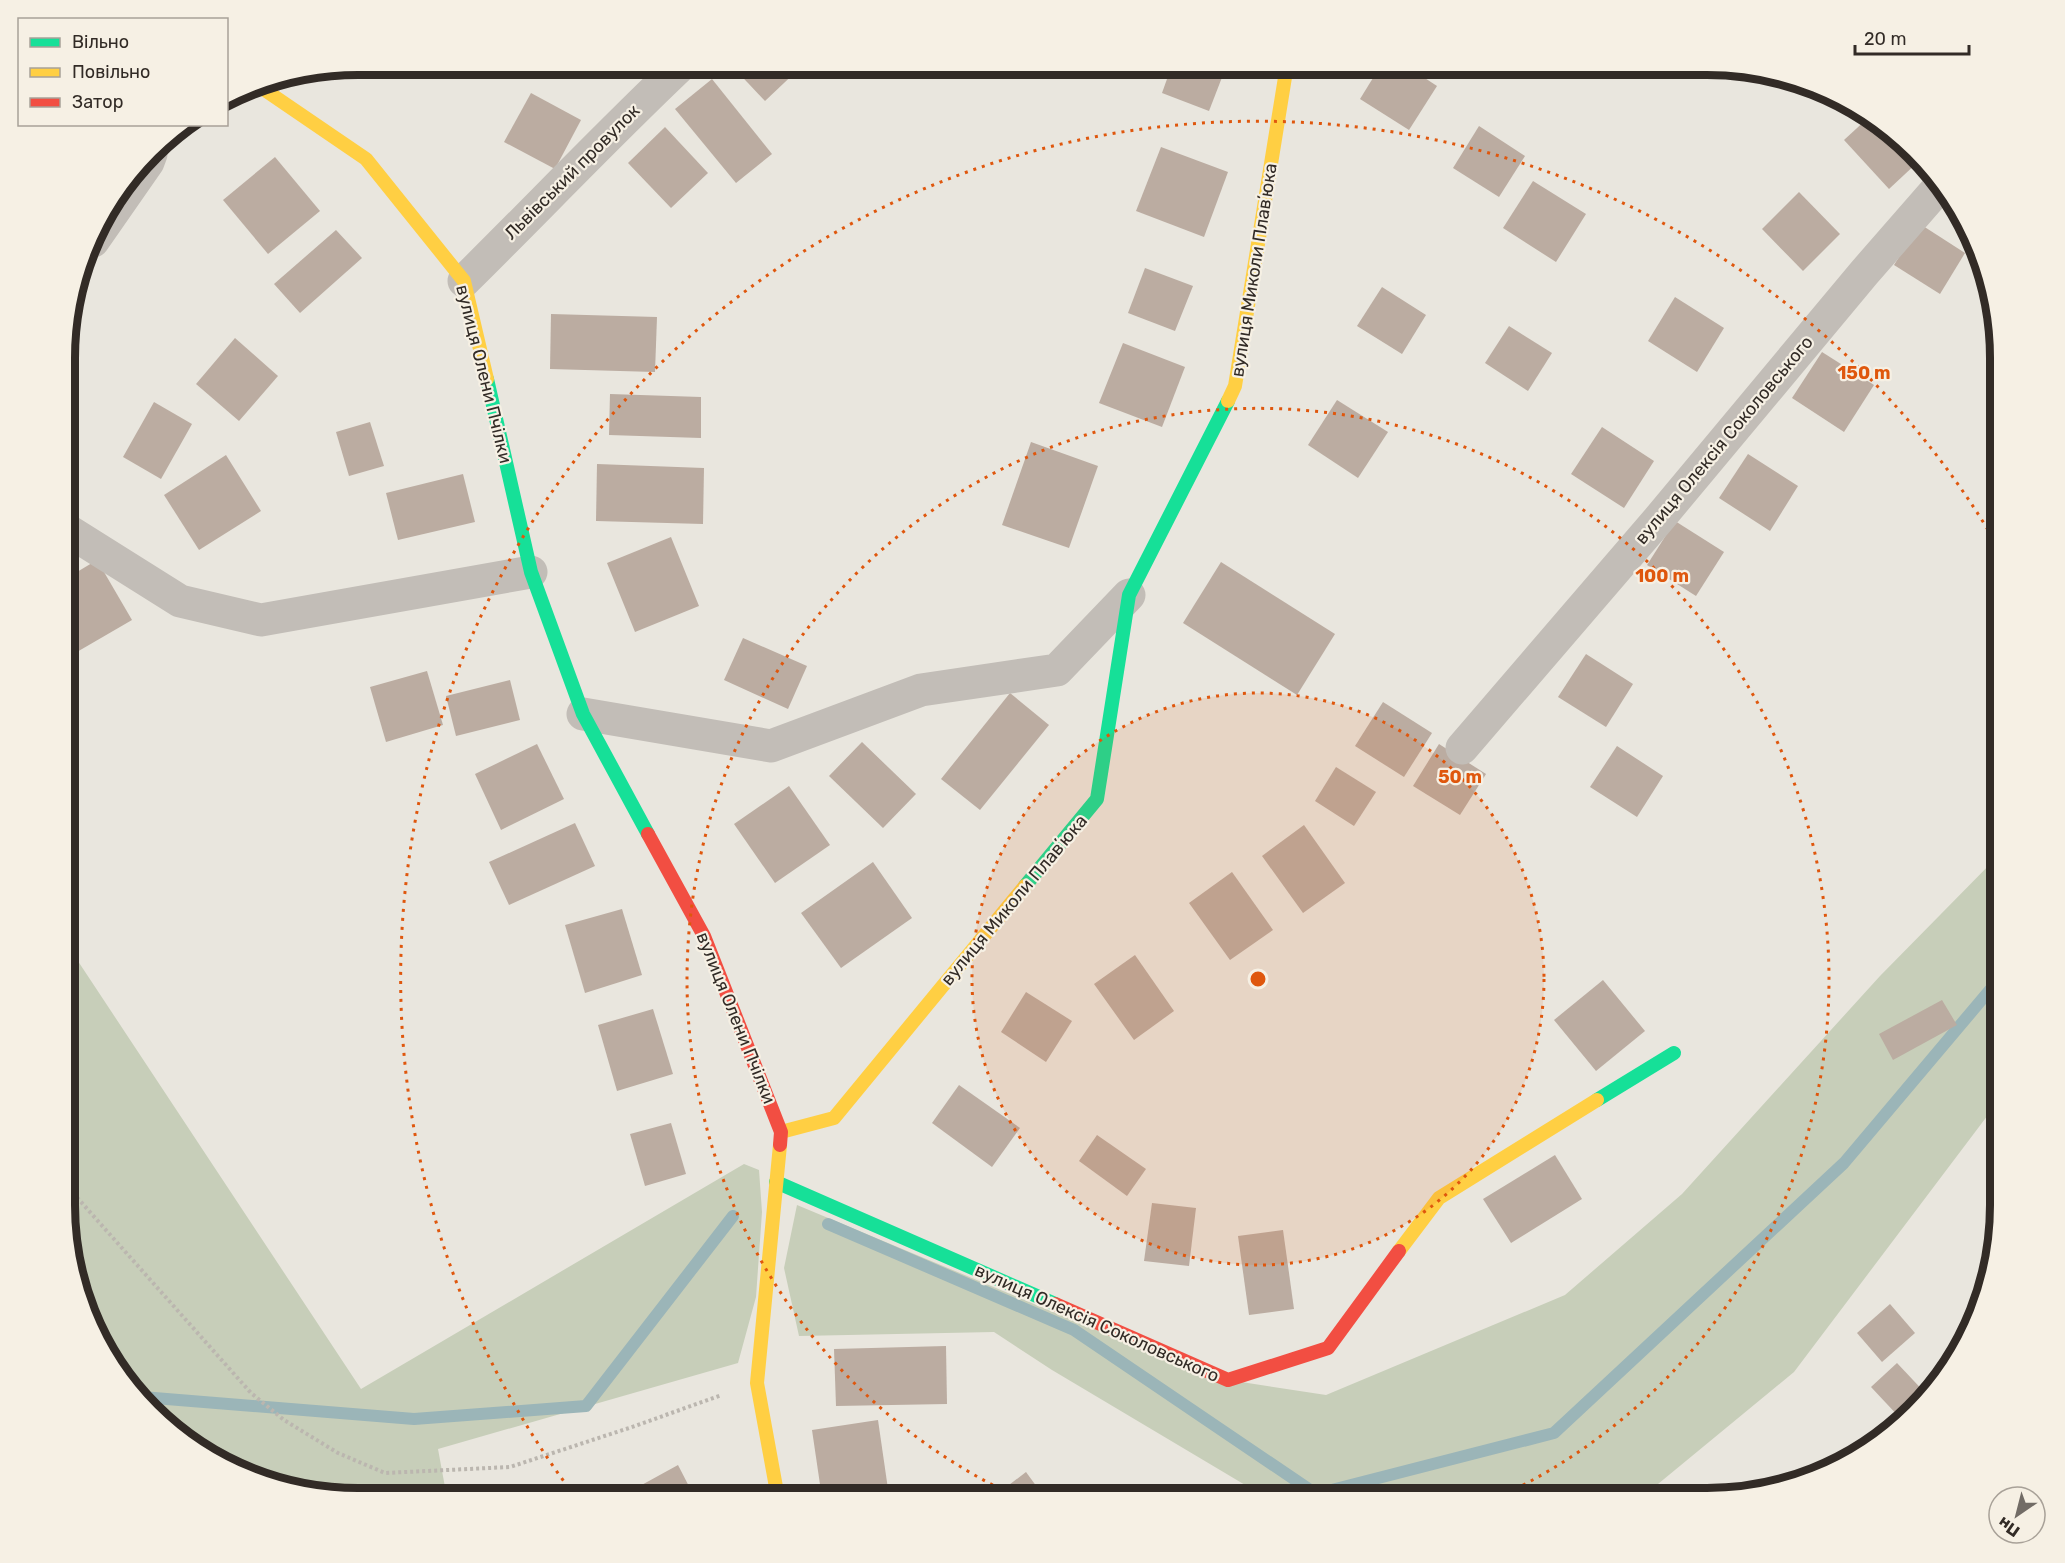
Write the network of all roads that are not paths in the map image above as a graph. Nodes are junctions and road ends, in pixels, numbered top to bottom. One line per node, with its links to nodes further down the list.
1 (670, 75): 5 (street, Львівський провулок)
2 (1285, 75): 8 (street, вулиця Миколи Плавʼюка)
3 (266, 91): 5 (street, вулиця Олени Пчілки)
4 (1935, 191): 10 (street, вулиця Олексія Соколовського)
5 (464, 281): 7 (street, вулиця Олени Пчілки)
6 (75, 535): 7 (street)
7 (531, 573): 9 (street, вулиця Олени Пчілки)
8 (1129, 596): 9 (street, вулиця Миколи Плавʼюка); 12 (street, вулиця Миколи Плавʼюка)
9 (583, 714): 12 (street, вулиця Олени Пчілки)
10 (1462, 748)
11 (1674, 1053): 13 (street, вулиця Олексія Соколовського)
12 (781, 1132): 13 (street, вулиця Олени Пчілки)
13 (776, 1182): 14 (street, вулиця Олени Пчілки)
14 (776, 1488)

